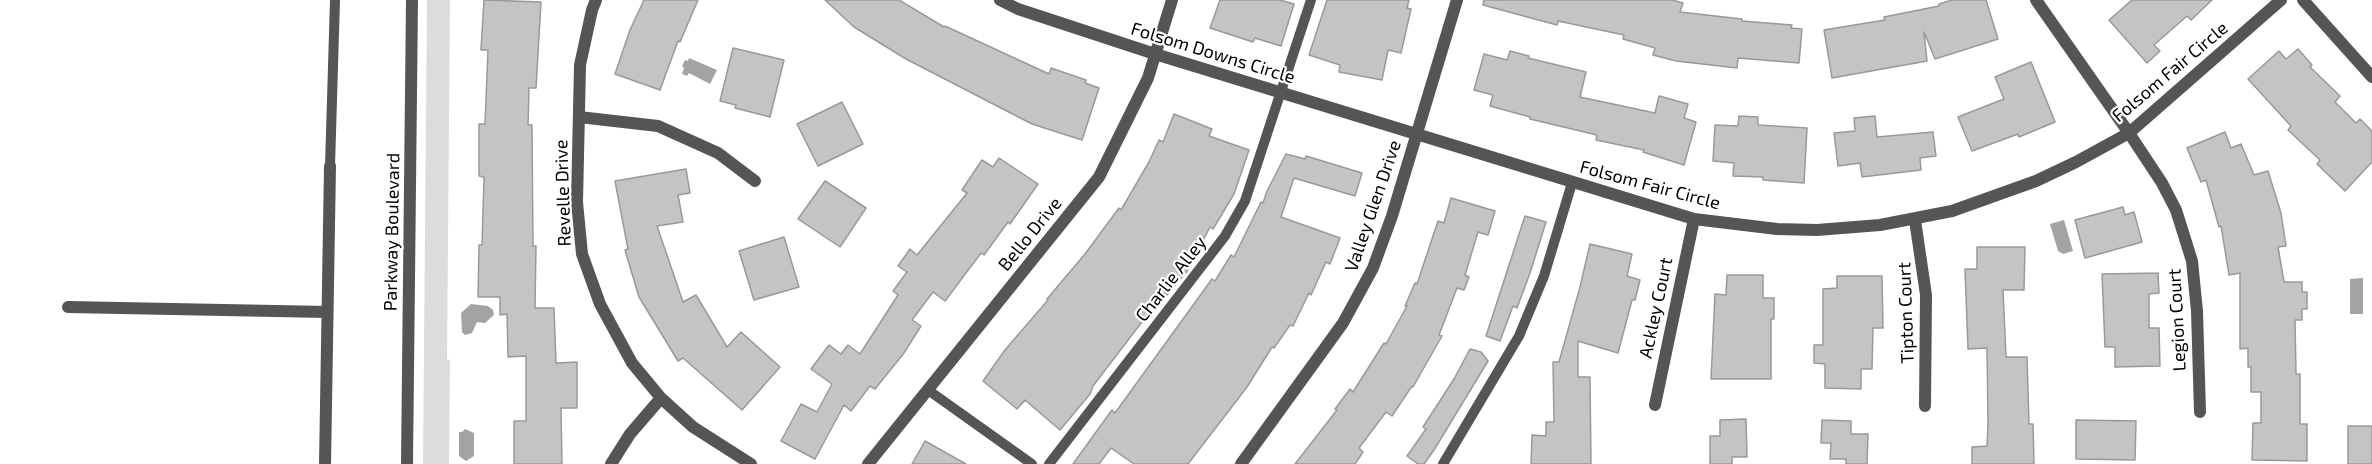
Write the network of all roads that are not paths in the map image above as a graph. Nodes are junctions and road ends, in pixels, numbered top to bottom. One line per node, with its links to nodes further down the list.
1 (335, 0): 17 (lane)
2 (412, 0): 30 (street, Parkway Boulevard)
3 (596, 0): 14 (street, Revelle Drive)
4 (1000, 0): 11 (street, Folsom Downs Circle)
5 (1172, 0): 11 (street, Bello Drive)
6 (1311, 0): 13 (lane, Charlie Alley)
7 (1457, 0): 16 (street, Valley Glen Drive)
8 (2036, 0): 15 (street, Legion Court)
9 (2281, 0): 15 (street, Folsom Fair Circle)
10 (2303, 0): 12 (street)
11 (1155, 54): 13 (street, Folsom Downs Circle); 24 (street, Bello Drive)
12 (2372, 77)
13 (1282, 93): 16 (street, Folsom Downs Circle); 35 (lane, Charlie Alley)
14 (579, 117): 18 (street); 25 (street, Revelle Drive)
15 (2129, 133): 21 (street, Folsom Fair Circle); 28 (street, Legion Court)
16 (1416, 136): 19 (street, Folsom Fair Circle); 36 (street, Valley Glen Drive)
17 (330, 166): 23 (street)
18 (756, 181)
19 (1572, 183): 20 (street, Folsom Fair Circle); 37 (lane)
20 (1694, 219): 21 (street, Folsom Fair Circle); 26 (street, Ackley Court)
21 (1915, 220): 27 (street, Tipton Court)
22 (68, 307): 23 (street)
23 (327, 312): 29 (street)
24 (928, 390): 33 (street, Bello Drive); 34 (lane)
25 (661, 398): 31 (street); 32 (street, Revelle Drive)
26 (1655, 405)
27 (1925, 406)
28 (2200, 412)
29 (325, 464)
30 (407, 464)
31 (611, 464)
32 (751, 464)
33 (868, 464)
34 (1032, 464)
35 (1049, 464)
36 (1240, 464)
37 (1443, 464)

